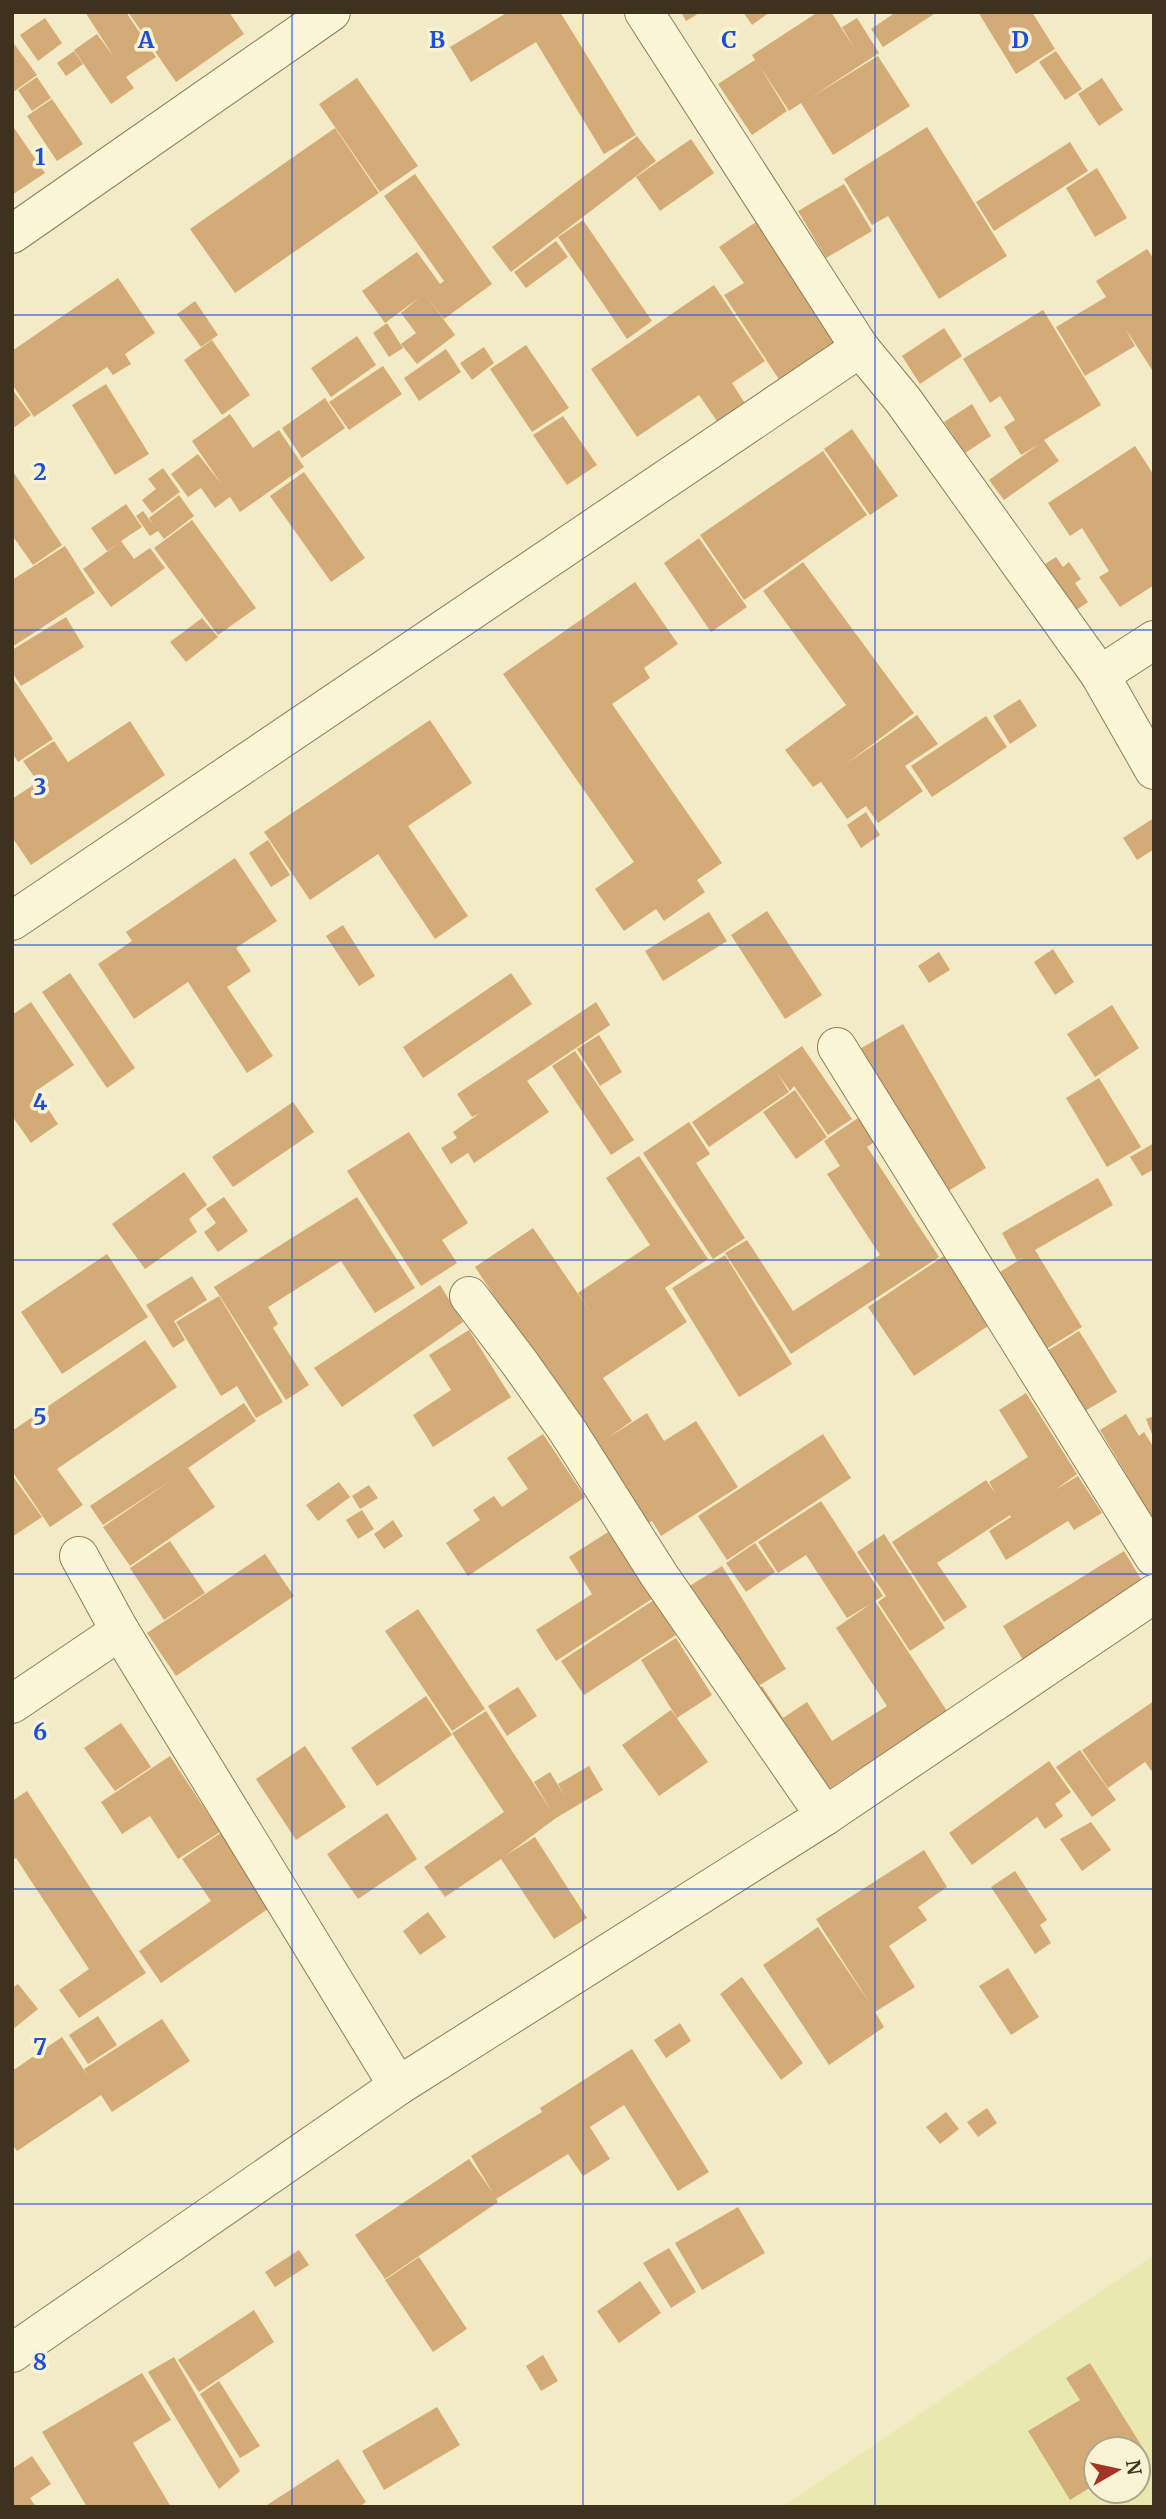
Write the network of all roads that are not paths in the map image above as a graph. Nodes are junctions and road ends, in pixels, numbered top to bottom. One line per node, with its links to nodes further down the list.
1 (331, 12): 3 (street)
2 (644, 12): 4 (street)
3 (12, 234)
4 (860, 348): 6 (street); 8 (street)
5 (1154, 640): 6 (street)
6 (1100, 675): 7 (street)
7 (1154, 770)
8 (12, 921)
9 (837, 1047): 12 (street)
10 (469, 1296): 16 (street)
11 (79, 1556): 14 (street)
12 (1154, 1557)
13 (1154, 1594): 16 (street)
14 (121, 1631): 15 (street); 17 (street)
15 (12, 1704)
16 (825, 1816): 17 (street)
17 (398, 2086): 18 (street)
18 (12, 2353)

